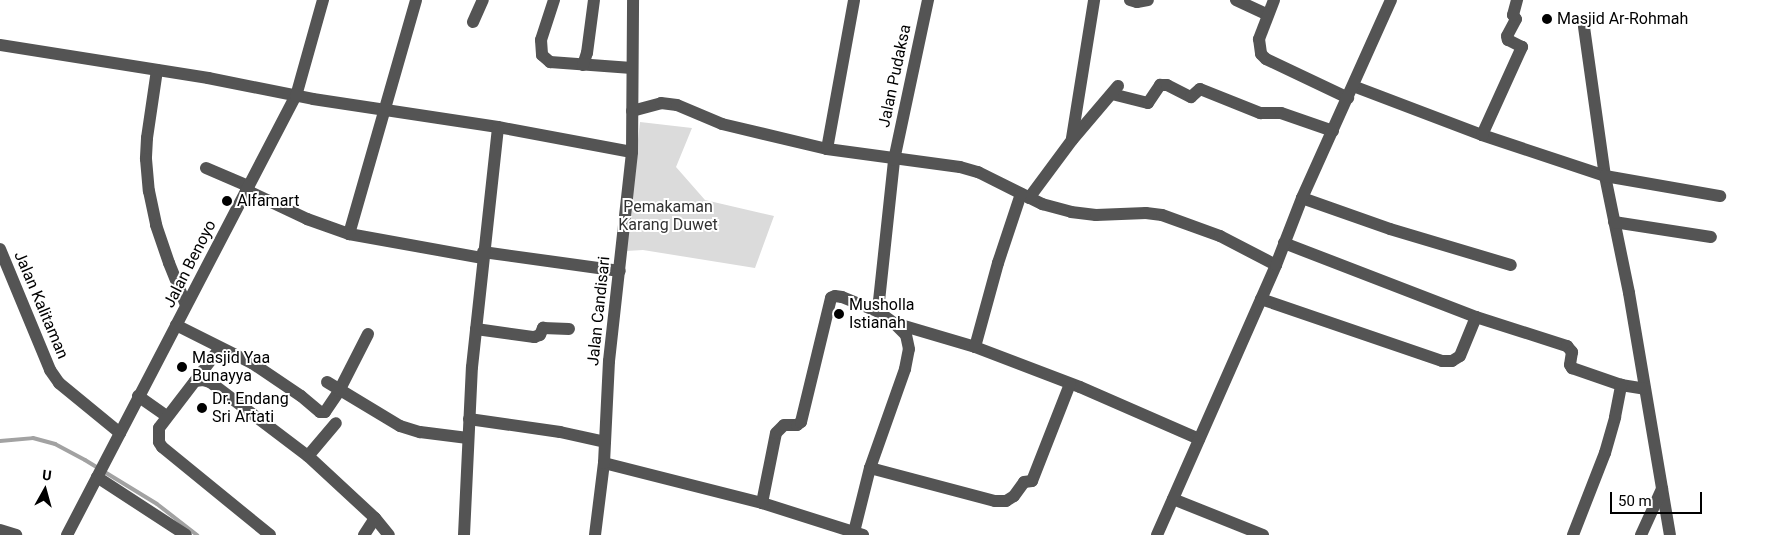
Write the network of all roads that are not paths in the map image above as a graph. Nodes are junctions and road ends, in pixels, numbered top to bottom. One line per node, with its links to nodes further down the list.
1 (323, 0): 24 (street, Jalan Benoyo)
2 (416, 0): 25 (street)
3 (483, 0): 17 (street)
4 (554, 0): 20 (street)
5 (594, 0): 20 (street)
6 (633, 0): 21 (street, Jalan Candisari)
7 (854, 0): 31 (street)
8 (928, 0): 33 (street, Jalan Pudaksa)
9 (1094, 0): 30 (street)
10 (1130, 0): 11 (street)
11 (1148, 0)
12 (1236, 0): 16 (street)
13 (1274, 0): 16 (street)
14 (1391, 0): 23 (street)
15 (1517, 0): 29 (street)
16 (1268, 15): 23 (street)
17 (473, 22)
18 (1584, 27): 35 (street)
19 (1, 45): 22 (street)
20 (583, 65): 21 (street)
21 (632, 68): 26 (street, Jalan Candisari)
22 (157, 70): 24 (street); 50 (street)
23 (1351, 92): 28 (street); 29 (street)
24 (296, 96): 25 (street); 36 (street, Jalan Benoyo)
25 (383, 108): 27 (street); 41 (street)
26 (632, 110): 31 (street); 32 (street, Jalan Candisari)
27 (498, 127): 32 (street); 45 (street)
28 (1333, 131): 30 (street); 39 (street)
29 (1482, 135): 35 (street)
30 (1072, 140): 37 (street)
31 (827, 149): 33 (street)
32 (632, 152): 48 (street, Jalan Candisari)
33 (894, 160): 37 (street); 51 (street, Jalan Pudaksa)
34 (206, 168): 36 (street)
35 (1605, 176): 38 (street); 40 (street)
36 (247, 188): 41 (street); 50 (street, Jalan Benoyo)
37 (1025, 196): 46 (street); 58 (street)
38 (1720, 196)
39 (1302, 198): 43 (street); 47 (street)
40 (1614, 222): 42 (street); 64 (street)
41 (349, 234): 45 (street)
42 (1711, 237)
43 (1284, 244): 46 (street); 52 (street)
44 (0, 249): 70 (street, Jalan Kalitaman)
45 (483, 255): 48 (street); 55 (street)
46 (1276, 265): 49 (street)
47 (1511, 265)
48 (620, 271): 73 (street, Jalan Candisari)
49 (1261, 299): 52 (street); 72 (street)
50 (186, 305): 54 (street, Jalan Benoyo)
51 (879, 312): 53 (street); 80 (street)
52 (1476, 317): 63 (street)
53 (894, 323): 58 (street); 76 (street)
54 (176, 325): 59 (street); 66 (street, Jalan Benoyo)
55 (476, 329): 56 (street); 68 (street)
56 (569, 329)
57 (368, 334): 65 (street)
58 (975, 347): 62 (street)
59 (220, 348): 60 (street); 65 (street)
60 (195, 381): 67 (street); 74 (street)
61 (327, 382): 65 (street)
62 (1070, 384): 72 (street); 76 (street)
63 (1621, 385): 64 (street); 94 (street)
64 (1645, 389): 78 (street)
65 (340, 391): 71 (street)
66 (138, 396): 67 (street); 70 (street, Jalan Benoyo)
67 (167, 416): 87 (street)
68 (469, 418): 71 (street); 73 (street)
69 (336, 423): 74 (street)
70 (120, 433): 77 (street, Jalan Benoyo)
71 (468, 438): 90 (street)
72 (1199, 439): 79 (street)
73 (605, 442): 75 (street, Jalan Candisari)
74 (308, 456): 81 (street)
75 (604, 463): 80 (street); 91 (street, Jalan Candisari)
76 (870, 468): 83 (street)
77 (100, 472): 85 (street, Jalan Benoyo); 86 (street)
78 (1662, 489): 95 (street); 96 (street)
79 (1173, 499): 92 (street); 93 (street)
80 (762, 503): 83 (street)
81 (375, 518): 88 (street); 89 (street)
82 (0, 530): 84 (street)
83 (858, 533)
84 (16, 535)
85 (67, 535)
86 (186, 535)
87 (270, 535)
88 (364, 535)
89 (389, 535)
90 (464, 535)
91 (595, 535)
92 (1157, 535)
93 (1263, 535)
94 (1573, 535)
95 (1641, 535)
96 (1670, 535)

